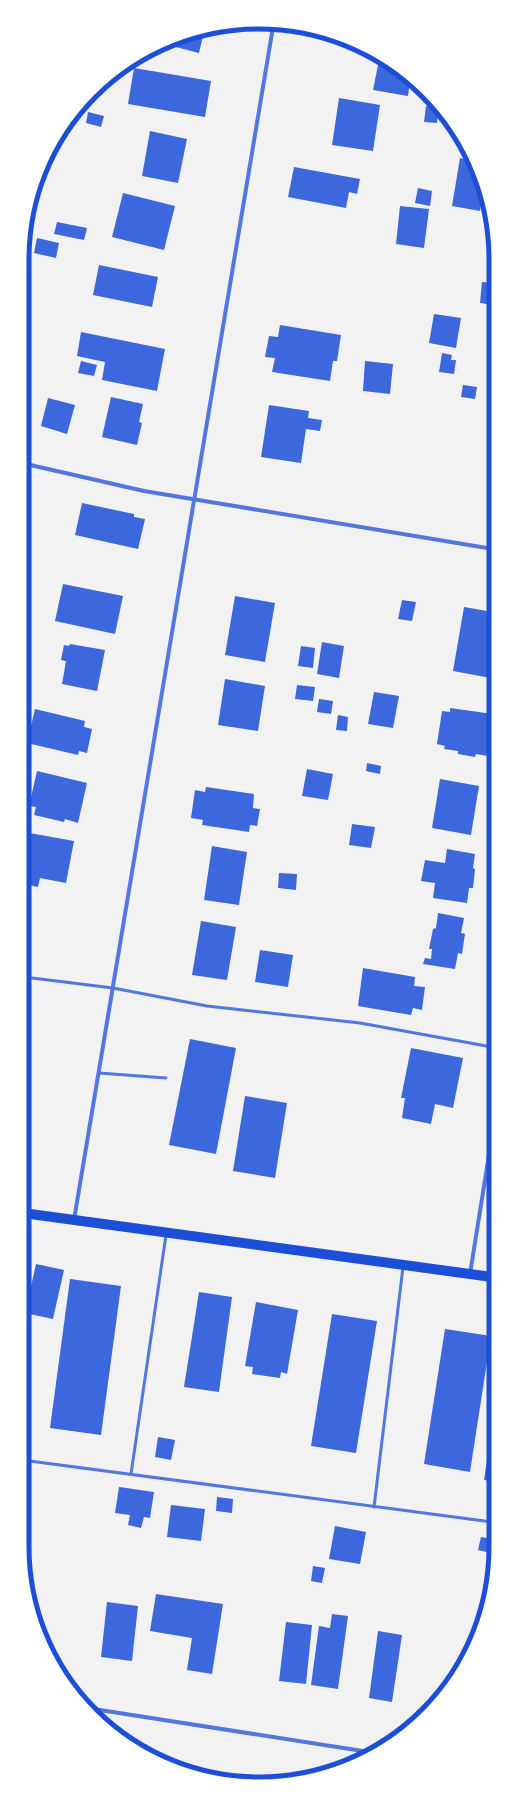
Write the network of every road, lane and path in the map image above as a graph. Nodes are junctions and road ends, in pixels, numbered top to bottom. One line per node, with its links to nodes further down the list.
1 (273, 29): 3 (street)
2 (29, 465): 3 (street)
3 (193, 499): 4 (street); 6 (street)
4 (489, 548)
5 (29, 978): 6 (lane)
6 (113, 988): 7 (lane); 8 (street)
7 (489, 1046)
8 (99, 1073): 9 (lane); 12 (street)
9 (166, 1078)
10 (489, 1155): 15 (street)
11 (29, 1214): 12 (main road)
12 (74, 1221): 13 (main road)
13 (166, 1233): 14 (main road); 18 (lane)
14 (403, 1265): 15 (main road); 19 (lane)
15 (470, 1274): 16 (main road)
16 (489, 1277)
17 (29, 1461): 18 (lane)
18 (131, 1474): 19 (lane)
19 (374, 1507): 20 (lane)
20 (489, 1522)
21 (95, 1709): 22 (street)
22 (364, 1751)

